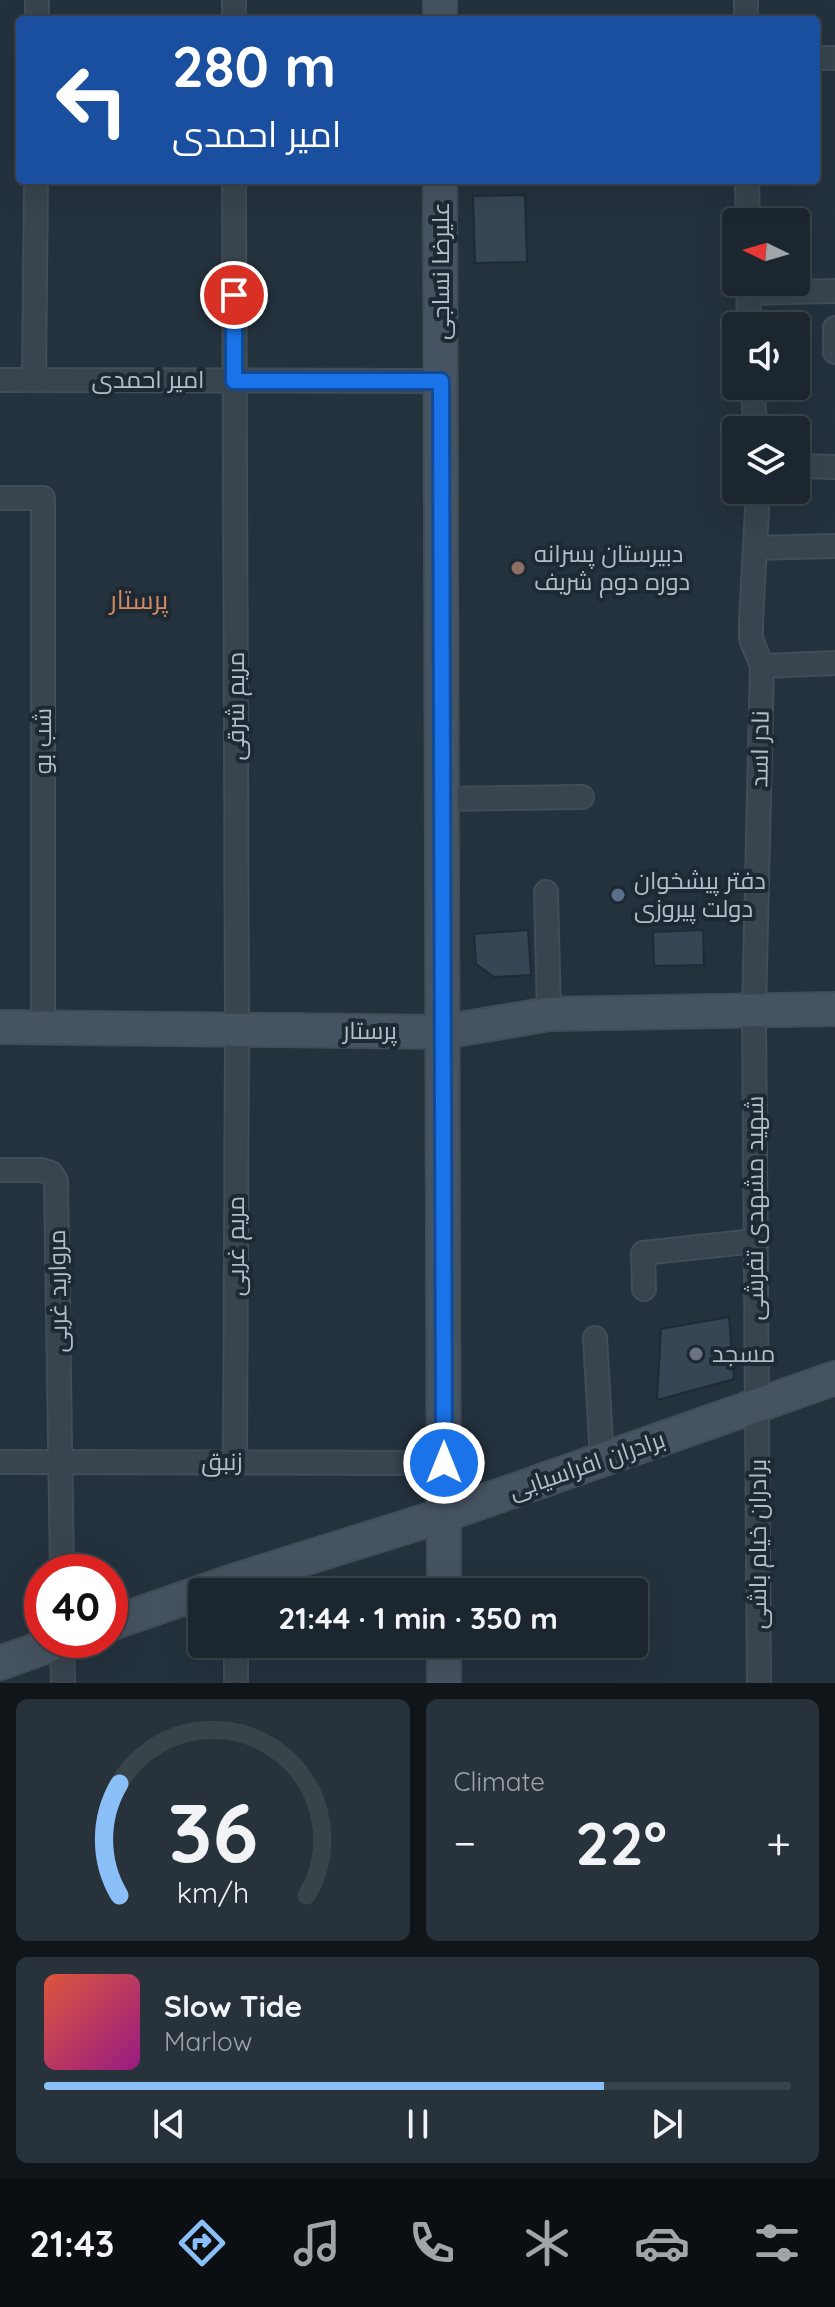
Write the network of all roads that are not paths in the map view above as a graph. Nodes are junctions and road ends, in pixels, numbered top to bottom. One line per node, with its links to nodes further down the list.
1 (36, 184): 11 (street)
2 (234, 184): 12 (street, مریم شرقی)
3 (440, 184): 13 (street, علیرضا نساجی)
4 (747, 184): 5 (street)
5 (748, 208)
6 (810, 290): 7 (street)
7 (835, 291)
8 (835, 328): 9 (street)
9 (835, 352)
10 (0, 380): 11 (street, امیر احمدی)
11 (34, 380): 12 (street, امیر احمدی)
12 (234, 381): 13 (street, امیر احمدی); 30 (street, مریم شرقی)
13 (441, 381): 23 (street, علیرضا نساجی)
14 (810, 466): 15 (street)
15 (835, 467)
16 (0, 498): 29 (street, شب بو)
17 (757, 504): 19 (street, نادر اسد)
18 (835, 546): 19 (street)
19 (755, 548): 21 (street, نادر اسد)
20 (835, 663): 21 (street)
21 (762, 666): 26 (street, نادر اسد)
22 (582, 797): 23 (street)
23 (442, 799): 31 (street, علیرضا نساجی)
24 (546, 892): 27 (street)
25 (835, 1009): 26 (street, پرستار)
26 (754, 1011): 27 (street, پرستار); 33 (street, شهید مشهدی تفرشی)
27 (549, 1014): 31 (street, پرستار)
28 (0, 1027): 29 (street, پرستار)
29 (43, 1027): 30 (street, پرستار)
30 (237, 1031): 31 (street, پرستار); 41 (street, مریم غربی)
31 (443, 1032): 42 (street, علیرضا نساجی)
32 (0, 1170): 40 (street, مروارید غربی)
33 (755, 1241): 34 (street); 37 (street, شهید مشهدی تفرشی)
34 (644, 1289)
35 (595, 1338): 38 (street)
36 (835, 1378): 37 (street, برادران افراسیابی)
37 (757, 1406): 38 (street, برادران افراسیابی); 57 (street, برادران خیام باشی)
38 (602, 1460): 43 (street, برادران افراسیابی)
39 (0, 1462): 40 (street, زنبق)
40 (61, 1462): 41 (street, زنبق); 44 (street)
41 (235, 1462): 42 (street, زنبق)
42 (444, 1463): 43 (street, علیرضا نساجی)
43 (444, 1515): 45 (street, برادران افراسیابی); 46 (street, علیرضا نساجی)
44 (62, 1554)
45 (259, 1578)
46 (444, 1578)
47 (188, 1600): 48 (street, برادران افراسیابی)
48 (128, 1619)
49 (24, 1654): 53 (street)
50 (63, 1658): 54 (street)
51 (236, 1658): 55 (street)
52 (444, 1658): 56 (street)
53 (0, 1663)
54 (63, 1683)
55 (236, 1683)
56 (444, 1683)
57 (759, 1683)

